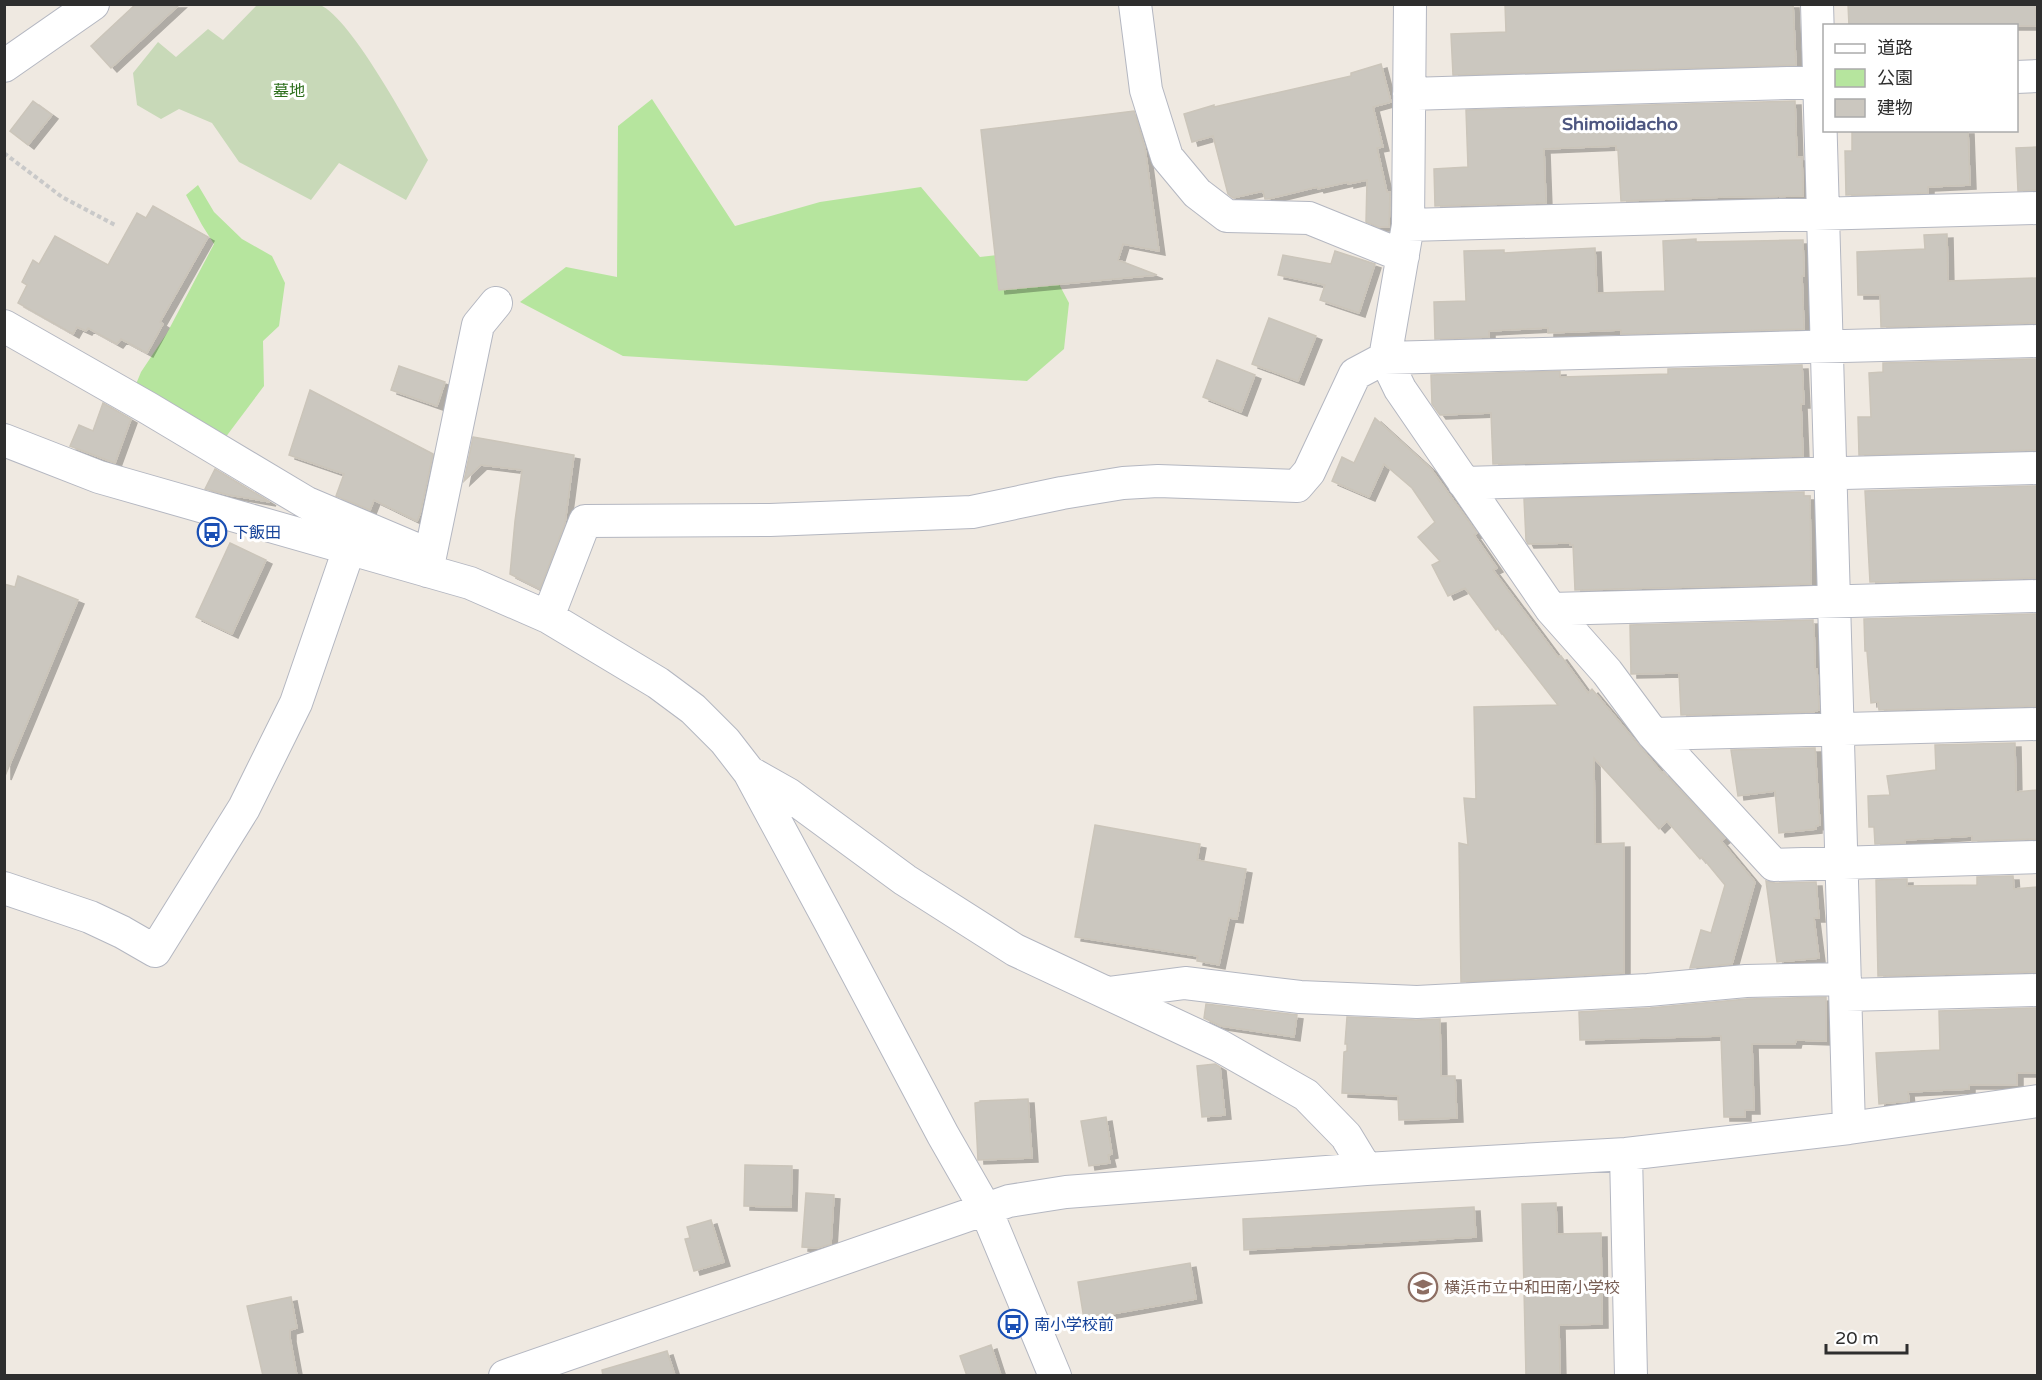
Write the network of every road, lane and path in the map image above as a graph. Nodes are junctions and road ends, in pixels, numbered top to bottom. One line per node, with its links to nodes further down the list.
1 (93, 4): 5 (street)
2 (1135, 4): 15 (street)
3 (1410, 4): 9 (street)
4 (1817, 4): 8 (street)
5 (4, 66)
6 (2037, 76): 7 (street)
7 (2018, 77)
8 (1822, 82): 9 (street); 12 (street)
9 (1409, 94): 13 (street)
10 (4, 153): 14 (path)
11 (2037, 208): 12 (street)
12 (1823, 214): 13 (street); 19 (street)
13 (1408, 225): 15 (street)
14 (117, 226)
15 (1403, 256): 20 (street)
16 (496, 303): 26 (street)
17 (4, 326): 26 (street)
18 (2037, 341): 19 (street)
19 (1827, 346): 20 (street); 23 (street)
20 (1385, 358): 24 (street); 30 (street)
21 (4, 440): 25 (street)
22 (2037, 468): 23 (street)
23 (1830, 473): 24 (street); 28 (street)
24 (1464, 483): 29 (street)
25 (349, 549): 26 (street); 37 (street)
26 (429, 563): 30 (street)
27 (2037, 596): 28 (street)
28 (1834, 602): 29 (street); 32 (street)
29 (1551, 609): 33 (street)
30 (548, 616): 34 (street)
31 (2037, 724): 32 (street)
32 (1838, 730): 33 (street); 36 (street)
33 (1653, 734): 36 (street)
34 (749, 772): 40 (street); 45 (street)
35 (2037, 857): 36 (street)
36 (1842, 864): 38 (street)
37 (4, 888)
38 (1845, 987): 39 (street); 40 (street); 42 (street)
39 (2037, 990)
40 (1108, 993): 44 (street)
41 (2037, 1101): 42 (street)
42 (1849, 1128): 43 (street)
43 (1626, 1154): 44 (street); 48 (street)
44 (1366, 1169): 45 (street)
45 (986, 1210): 46 (street); 47 (street)
46 (505, 1376)
47 (1055, 1376)
48 (1631, 1376)

